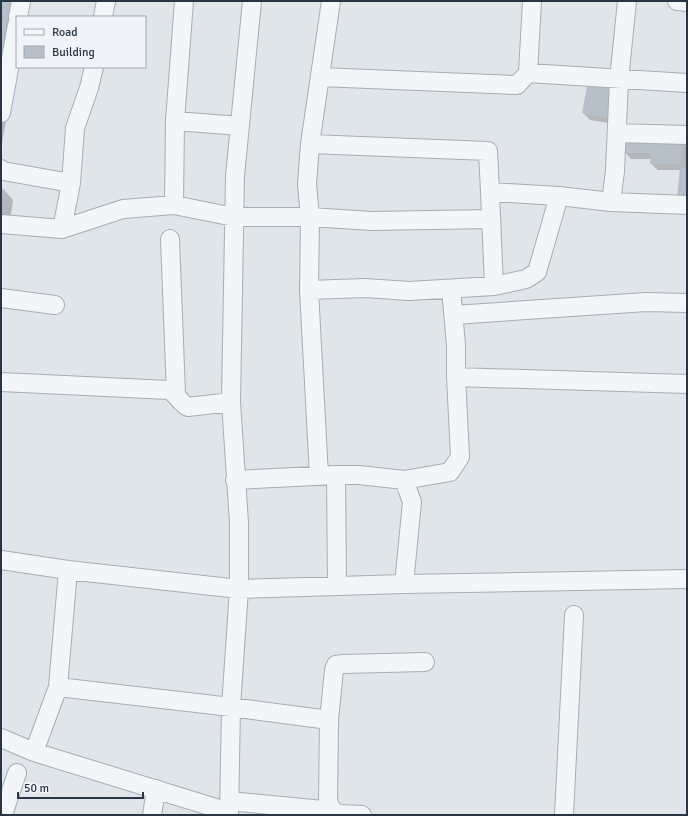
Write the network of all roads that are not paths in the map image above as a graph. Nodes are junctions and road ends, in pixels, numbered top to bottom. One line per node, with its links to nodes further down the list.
1 (21, 1): 10 (street)
2 (106, 1): 11 (street)
3 (184, 1): 19 (street)
4 (252, 1): 20 (street)
5 (332, 1): 15 (street)
6 (532, 1): 14 (street)
7 (627, 1): 16 (street)
8 (677, 1): 9 (street)
9 (687, 2)
10 (18, 16)
11 (103, 16)
12 (16, 30): 18 (street)
13 (94, 68): 25 (street)
14 (528, 73): 15 (street); 16 (street)
15 (320, 77): 23 (street)
16 (619, 80): 17 (street); 21 (street)
17 (687, 83)
18 (1, 113)
19 (175, 121): 20 (street); 29 (street)
20 (240, 126): 31 (street)
21 (617, 133): 22 (street); 28 (street)
22 (687, 135)
23 (310, 144): 26 (street); 32 (street)
24 (1, 169): 25 (street)
25 (71, 183): 35 (street)
26 (490, 192): 27 (street); 33 (street)
27 (559, 196): 28 (street); 37 (street)
28 (611, 202): 30 (street)
29 (174, 205): 31 (street); 35 (street)
30 (687, 205)
31 (234, 217): 32 (street); 48 (street)
32 (310, 217): 33 (street); 39 (street)
33 (490, 219): 37 (street)
34 (1, 224): 35 (street)
35 (62, 229)
36 (170, 239): 47 (street)
37 (494, 286): 38 (street)
38 (451, 289): 39 (street); 43 (street)
39 (309, 290): 49 (street)
40 (1, 298): 42 (street)
41 (687, 302): 43 (street)
42 (55, 305)
43 (454, 315): 44 (street)
44 (456, 377): 46 (street); 51 (street)
45 (1, 382): 47 (street)
46 (687, 384)
47 (176, 394): 48 (street)
48 (231, 402): 50 (street)
49 (327, 475): 50 (street); 51 (street); 56 (street)
50 (235, 480): 57 (street)
51 (404, 480): 55 (street)
52 (1, 560): 53 (street)
53 (68, 570): 57 (street); 60 (street)
54 (687, 580): 55 (street)
55 (404, 584): 56 (street)
56 (337, 586): 57 (street)
57 (240, 589): 61 (street)
58 (574, 615): 72 (street)
59 (425, 662): 62 (street)
60 (58, 687): 61 (street); 64 (street)
61 (231, 707): 62 (street); 67 (street)
62 (329, 720): 68 (street)
63 (1, 738): 64 (street)
64 (34, 752): 66 (street)
65 (17, 773): 69 (street)
66 (156, 789): 67 (street); 70 (street)
67 (229, 809): 68 (street)
68 (333, 811): 71 (street)
69 (3, 815)
70 (152, 815)
71 (362, 815)
72 (564, 815)

